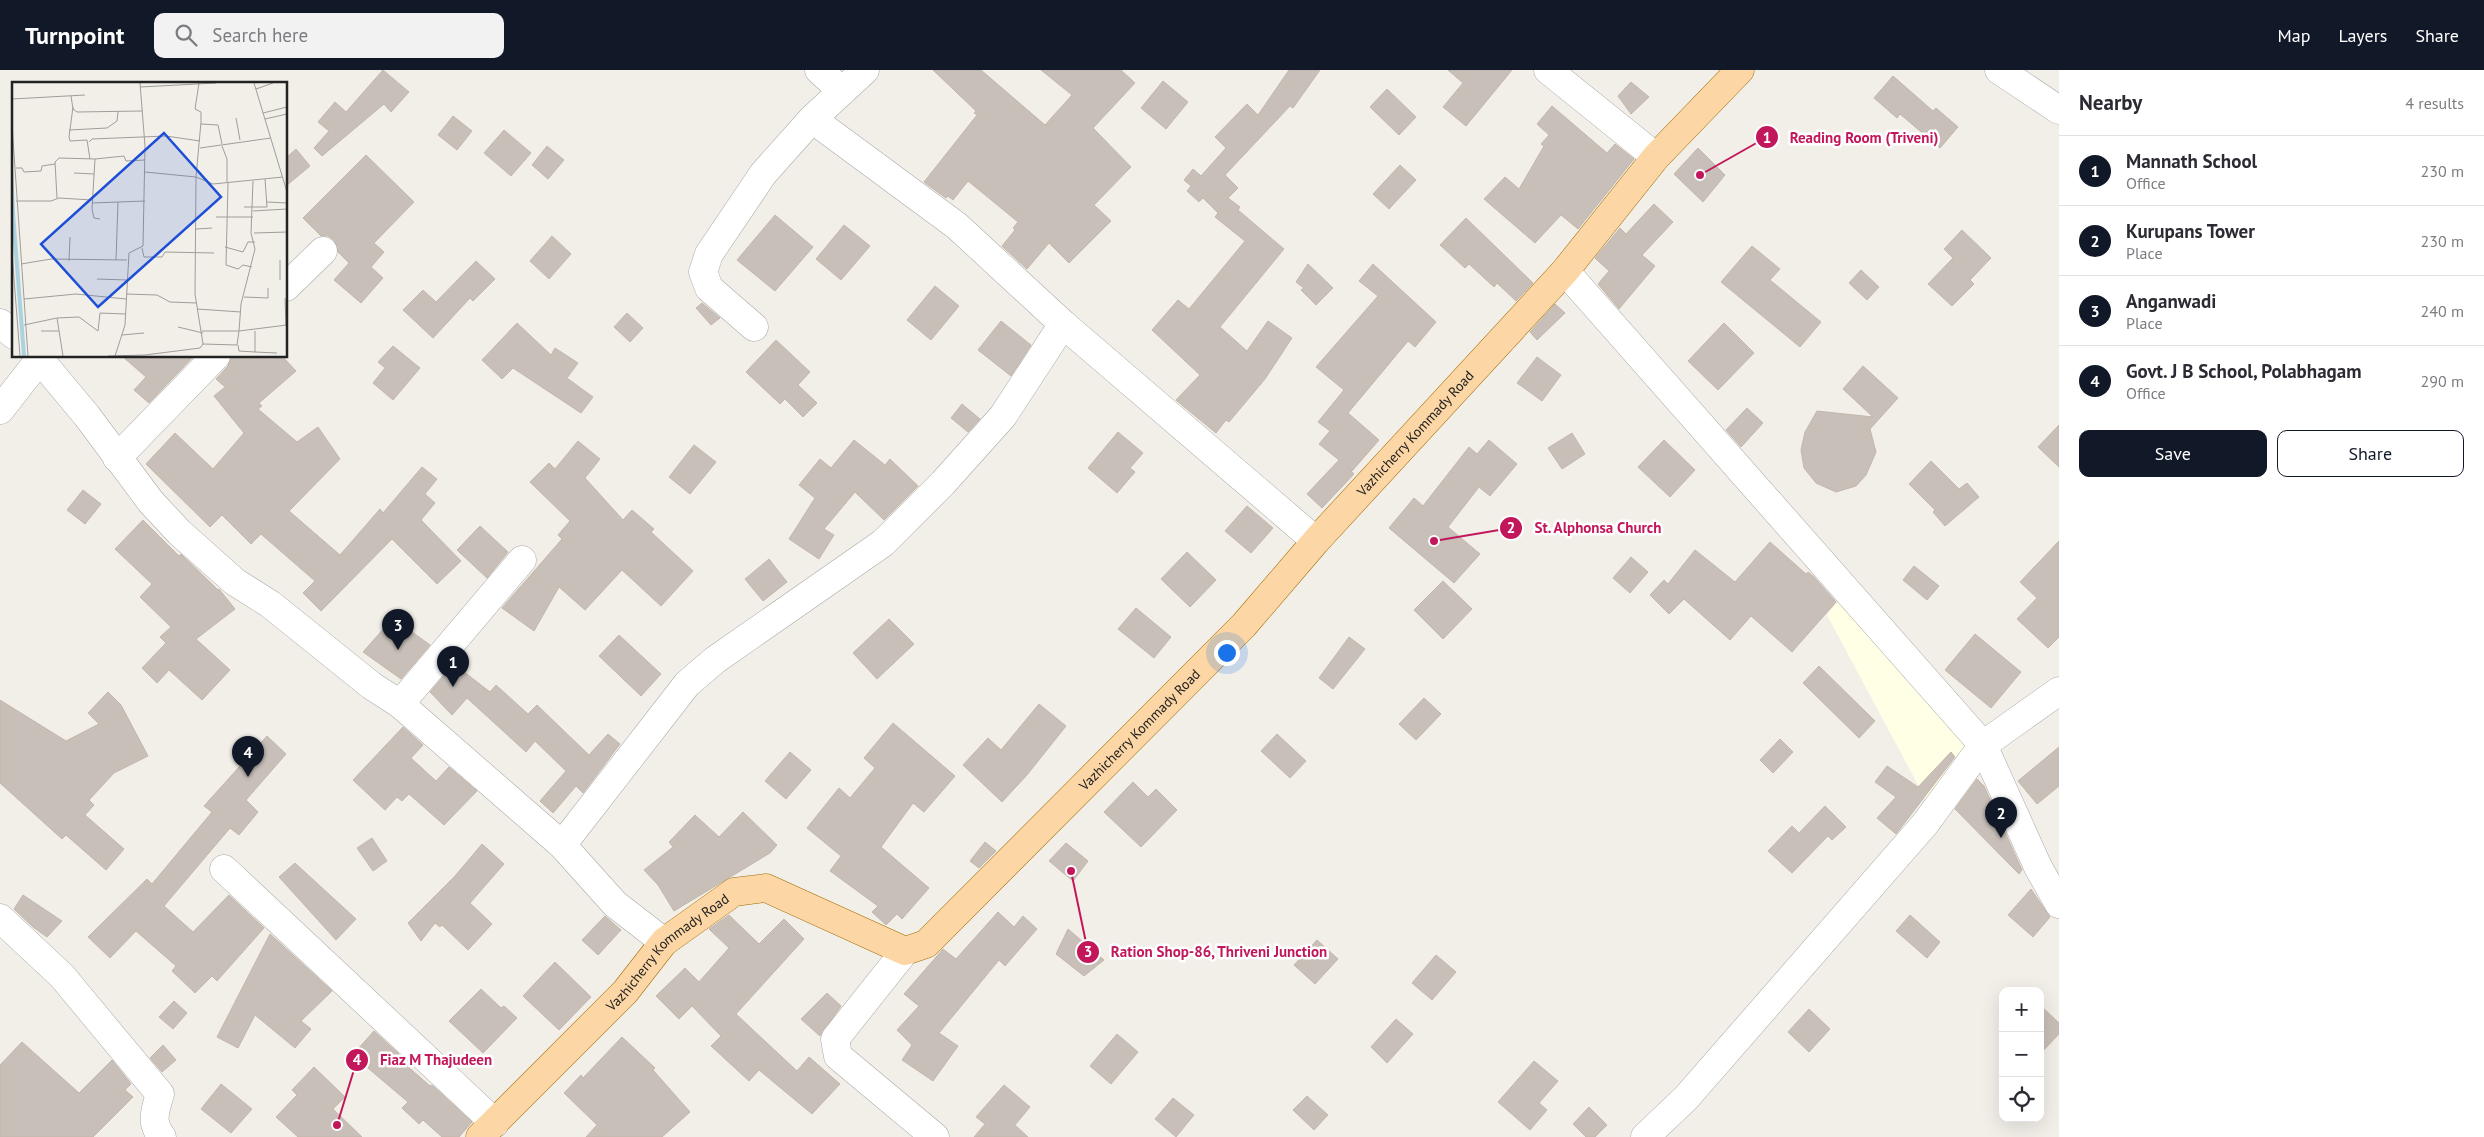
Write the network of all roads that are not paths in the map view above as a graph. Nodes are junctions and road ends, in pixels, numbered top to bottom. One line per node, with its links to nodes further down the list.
1 (819, 70): 6 (street)
2 (865, 70): 6 (street)
3 (1548, 70): 9 (street)
4 (1740, 70): 9 (main road, Vazhicherry Kommady Road)
5 (1999, 70): 7 (street)
6 (842, 91): 8 (street)
7 (2059, 110)
8 (812, 119): 14 (street); 15 (street)
9 (1656, 158): 11 (main road, Vazhicherry Kommady Road)
10 (323, 251): 12 (street)
11 (1565, 271): 21 (main road, Vazhicherry Kommady Road); 25 (street)
12 (288, 285)
13 (0, 322): 16 (street)
14 (1063, 324): 21 (street); 26 (street)
15 (754, 327)
16 (12, 333)
17 (38, 358): 19 (street); 20 (street)
18 (214, 358): 20 (street)
19 (0, 410)
20 (117, 458): 24 (street)
21 (1316, 541): 31 (main road, Vazhicherry Kommady Road)
22 (522, 560): 24 (street)
23 (2059, 691): 25 (street)
24 (400, 704): 26 (street)
25 (1983, 745): 28 (street); 35 (street)
26 (562, 845): 30 (street)
27 (224, 869): 32 (street)
28 (2059, 904)
29 (0, 918): 33 (street)
30 (664, 942): 31 (main road, Vazhicherry Kommady Road); 32 (main road, Vazhicherry Kommady Road)
31 (905, 951): 34 (street)
32 (488, 1130)
33 (162, 1137)
34 (935, 1137)
35 (1645, 1137)

